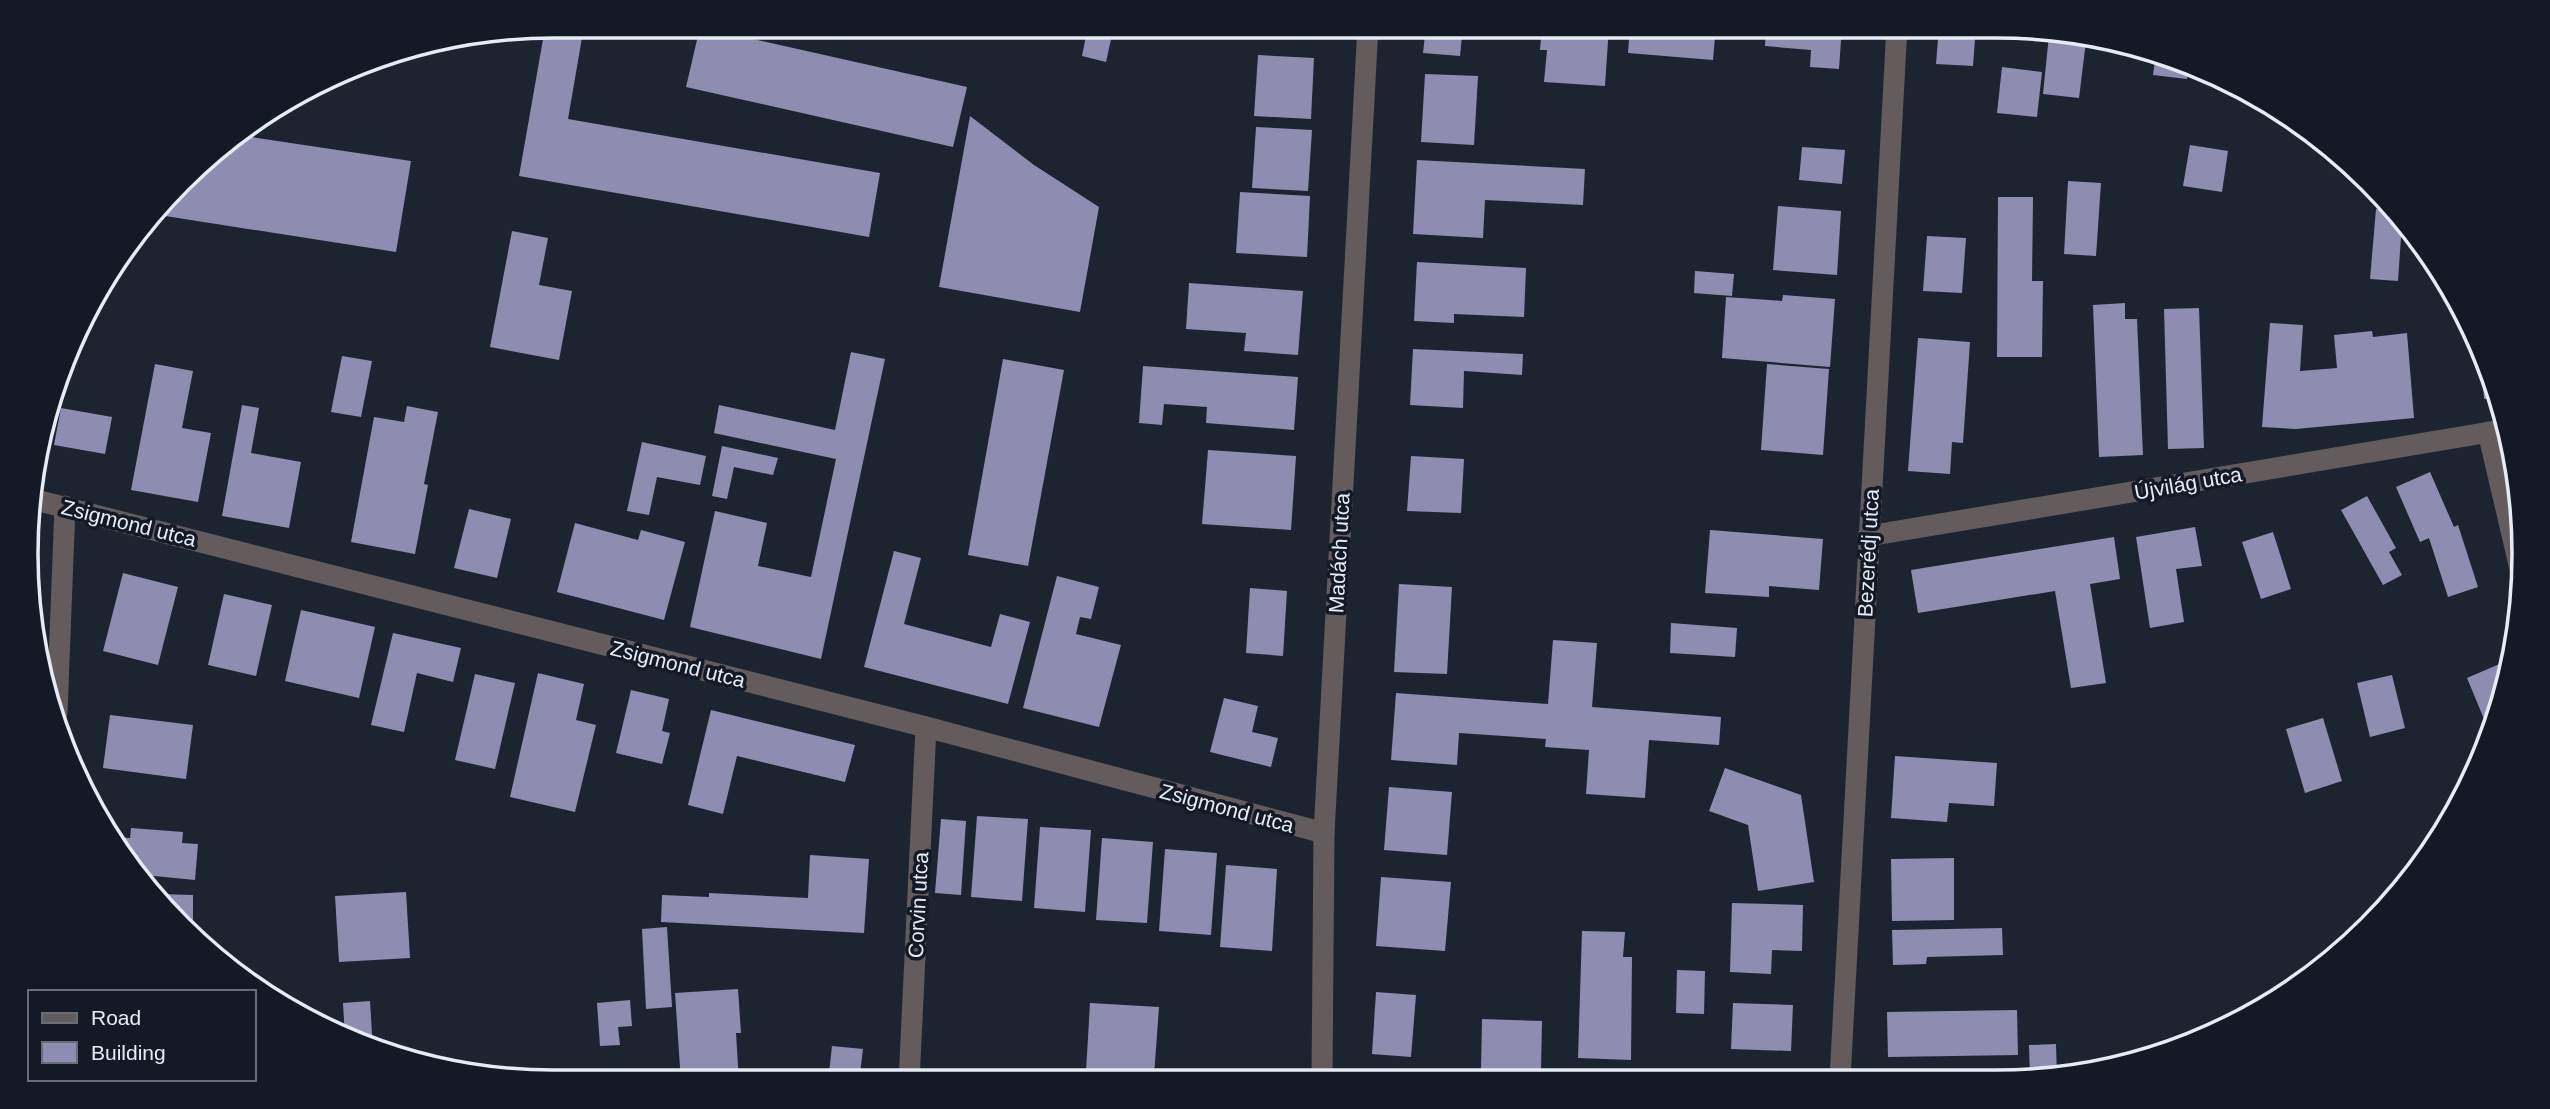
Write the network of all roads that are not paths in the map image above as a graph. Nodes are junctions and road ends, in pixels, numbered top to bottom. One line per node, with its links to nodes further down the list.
1 (1367, 38): 11 (street, Madách utca)
2 (1896, 38): 8 (street, Bezerédj utca)
3 (2496, 431): 8 (street, Újvilág utca)
4 (2501, 451): 5 (street)
5 (2506, 480)
6 (42, 501): 7 (street, Zsigmond utca)
7 (65, 506): 9 (street); 10 (street, Zsigmond utca)
8 (1868, 536): 14 (street, Bezerédj utca)
9 (58, 694)
10 (926, 727): 11 (street, Zsigmond utca); 12 (street, Corvin utca)
11 (1324, 834): 13 (street, Madách utca)
12 (910, 1070)
13 (1322, 1070)
14 (1840, 1070)

